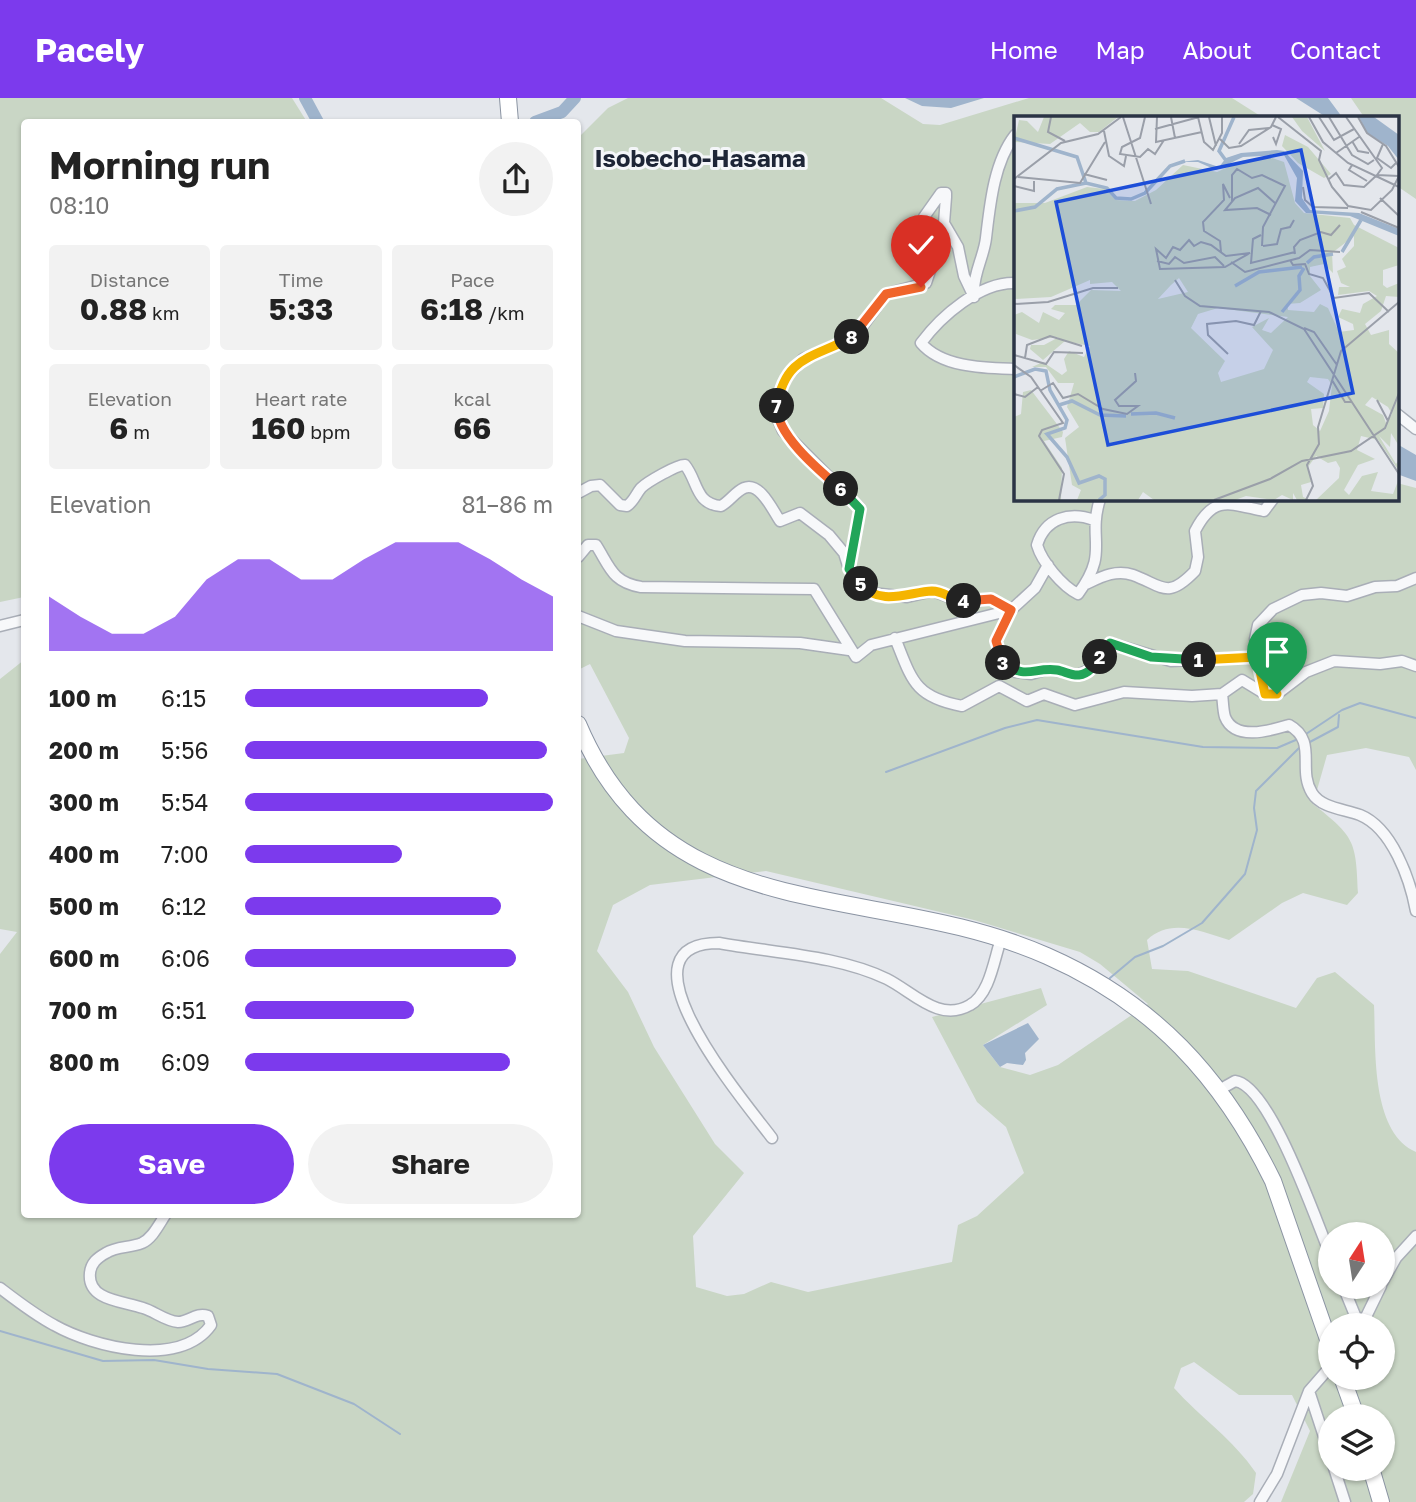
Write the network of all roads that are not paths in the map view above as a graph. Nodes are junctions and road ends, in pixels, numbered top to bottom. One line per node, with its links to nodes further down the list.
1 (508, 98): 2 (highway)
2 (510, 119)
3 (1014, 137): 5 (street)
4 (1014, 283): 5 (street)
5 (974, 297): 6 (street); 15 (street)
6 (1014, 369)
7 (1398, 415): 8 (street)
8 (1416, 429)
9 (581, 491): 15 (street)
10 (1100, 500): 12 (street)
11 (1272, 500): 17 (street)
12 (1094, 520): 14 (street); 17 (street)
13 (581, 553): 23 (street)
14 (1048, 565): 17 (street); 18 (street)
15 (849, 569): 18 (street)
16 (1416, 578): 24 (street)
17 (1086, 584)
18 (1011, 610): 22 (street); 24 (street)
19 (581, 617): 23 (street)
20 (21, 621): 21 (street)
21 (0, 626)
22 (895, 638): 23 (street); 26 (street)
23 (849, 650)
24 (1257, 657): 27 (street)
25 (1416, 666): 27 (street)
26 (1222, 694): 27 (street); 29 (street)
27 (1265, 694)
28 (581, 729): 30 (highway)
29 (1416, 911)
30 (1001, 939): 31 (highway); 32 (street)
31 (1219, 1090): 34 (street); 38 (highway)
32 (772, 1138)
33 (163, 1218): 37 (street)
34 (1318, 1224)
35 (1416, 1236): 36 (street)
36 (1395, 1260)
37 (0, 1288)
38 (1319, 1313)
39 (1318, 1381): 40 (street)
40 (1309, 1391): 41 (street); 44 (street)
41 (1318, 1418)
42 (1338, 1481): 45 (street)
43 (1375, 1481): 46 (highway)
44 (1260, 1502)
45 (1345, 1502)
46 (1381, 1502)

